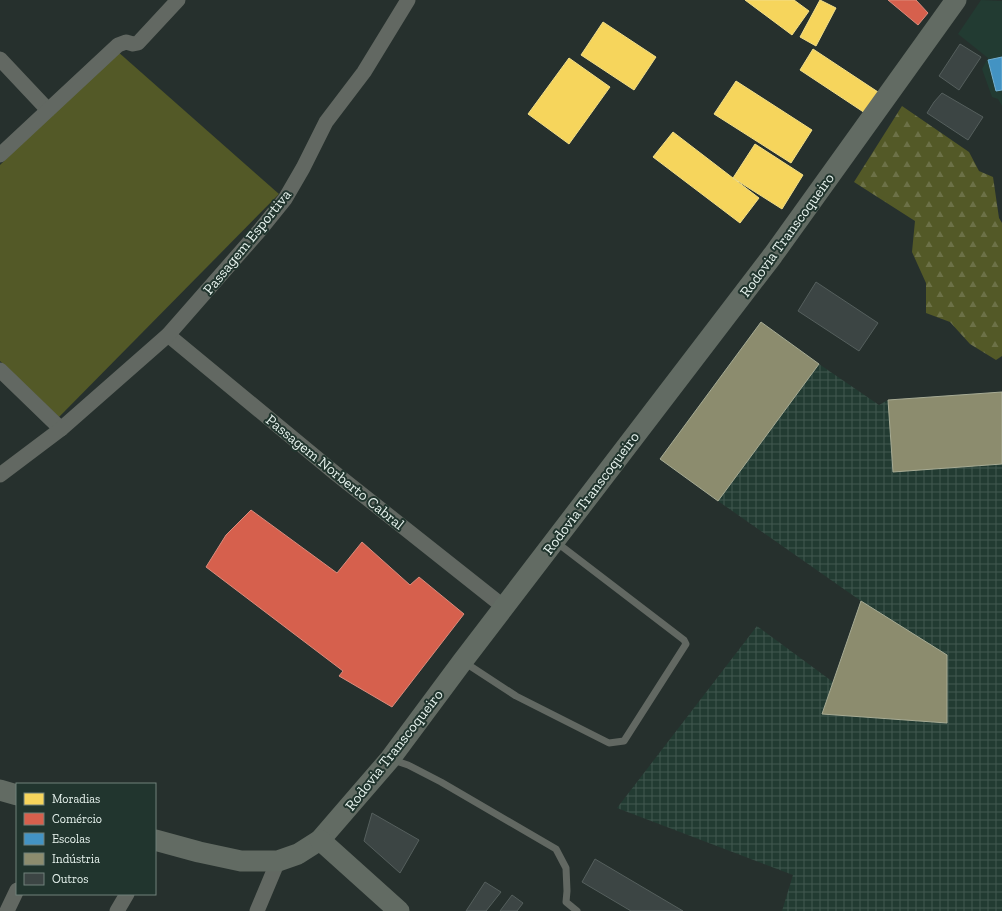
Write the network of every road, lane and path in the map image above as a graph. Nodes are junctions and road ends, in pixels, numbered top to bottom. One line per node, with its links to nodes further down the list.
1 (178, 0): 5 (street)
2 (956, 0): 11 (main road, Rodovia Transcoqueiro)
3 (406, 1): 7 (street, Passagem Esportiva)
4 (0, 59): 5 (street)
5 (48, 110): 6 (street)
6 (0, 155)
7 (168, 335): 9 (street, Passagem Esportiva); 12 (street, Passagem Norberto Cabral)
8 (0, 370): 9 (street)
9 (61, 429): 10 (street, Passagem Esportiva)
10 (0, 475)
11 (554, 541): 12 (main road, Rodovia Transcoqueiro); 13 (lane)
12 (504, 606): 13 (main road, Rodovia Transcoqueiro)
13 (462, 662): 14 (main road, Rodovia Transcoqueiro)
14 (390, 759): 17 (main road, Rodovia Transcoqueiro); 26 (lane)
15 (0, 790): 16 (main road)
16 (16, 795)
17 (320, 840): 19 (main road, Rodovia Transcoqueiro); 25 (main road)
18 (156, 842): 19 (main road, Rodovia Transcoqueiro)
19 (278, 861): 24 (street)
20 (16, 892): 22 (street)
21 (126, 895): 23 (street)
22 (7, 911)
23 (117, 911)
24 (257, 911)
25 (399, 911)
26 (578, 911)

